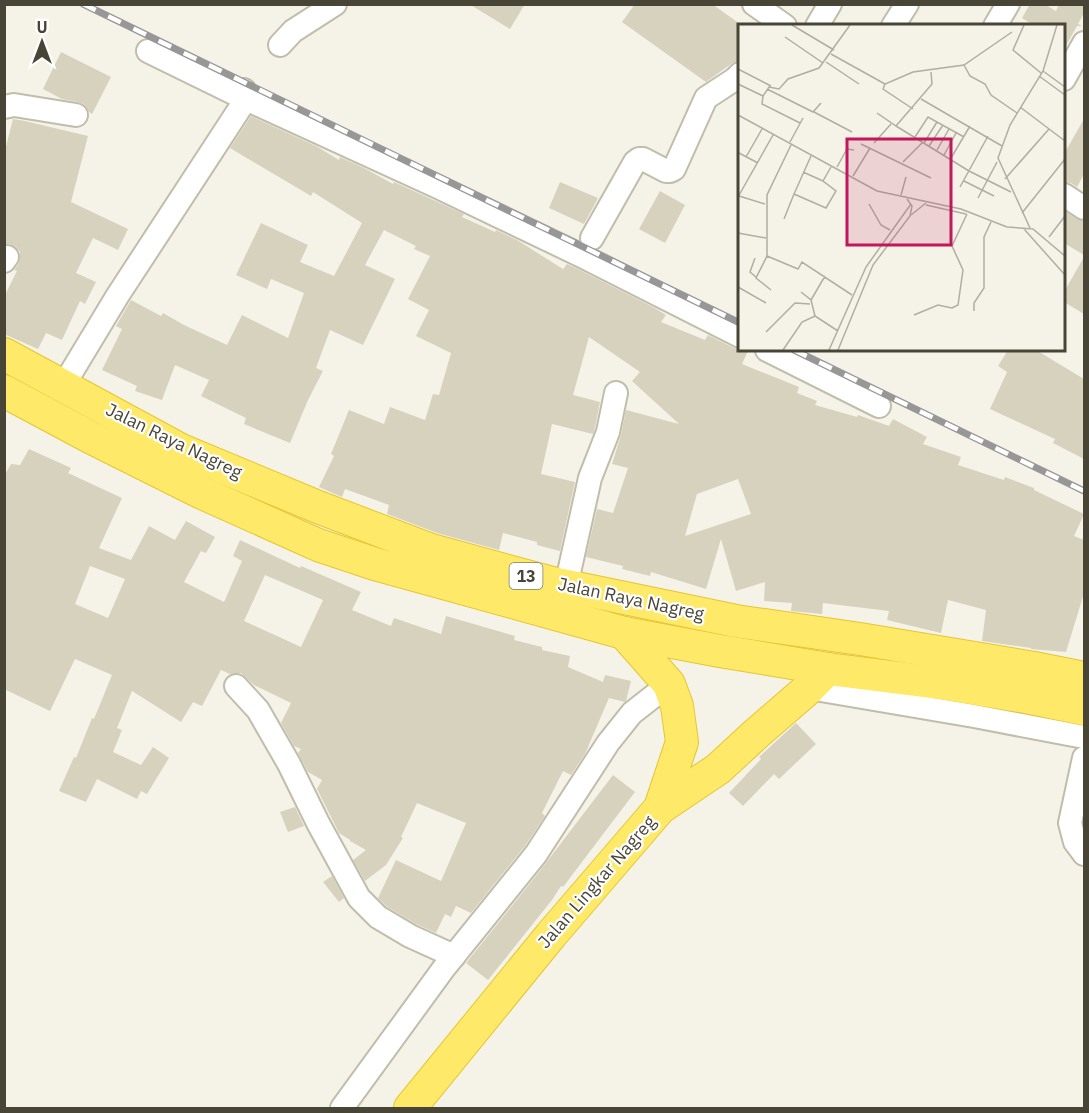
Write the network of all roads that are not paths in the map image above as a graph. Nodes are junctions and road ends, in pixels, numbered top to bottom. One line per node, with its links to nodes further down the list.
1 (335, 4): 11 (street)
2 (754, 4): 6 (street)
3 (830, 4): 7 (street)
4 (907, 4): 8 (street)
5 (1008, 4): 9 (street)
6 (782, 24)
7 (818, 24)
8 (894, 24)
9 (996, 24)
10 (1084, 43): 14 (street)
11 (280, 45)
12 (148, 51): 15 (street)
13 (738, 76): 20 (street)
14 (1065, 77)
15 (245, 95): 20 (street); 24 (street)
16 (4, 107): 17 (street)
17 (76, 115)
18 (1065, 196): 19 (street)
19 (1084, 208)
20 (586, 249): 21 (street)
21 (738, 335)
22 (769, 351): 27 (street)
23 (4, 354): 24 (highway, Jalan Raya Nagreg / 13)
24 (63, 386): 28 (highway, Jalan Raya Nagreg / 13)
25 (4, 391): 29 (highway, Jalan Raya Nagreg / 13)
26 (616, 393): 28 (street)
27 (879, 406)
28 (566, 586): 31 (highway, Jalan Raya Nagreg / 13)
29 (624, 633): 30 (highway, Jalan Raya Nagreg / 13); 32 (highway, Jalan Lingkar Nagreg)
30 (818, 678): 34 (highway, Jalan Raya Nagreg / 13); 35 (street); 37 (highway)
31 (1084, 678)
32 (669, 684): 37 (highway, Jalan Lingkar Nagreg); 39 (street)
33 (236, 686): 39 (street)
34 (1084, 709)
35 (1084, 737)
36 (1084, 758): 38 (street)
37 (660, 808): 41 (highway, Jalan Lingkar Nagreg)
38 (1084, 854)
39 (454, 956): 40 (street)
40 (342, 1108)
41 (410, 1108)

